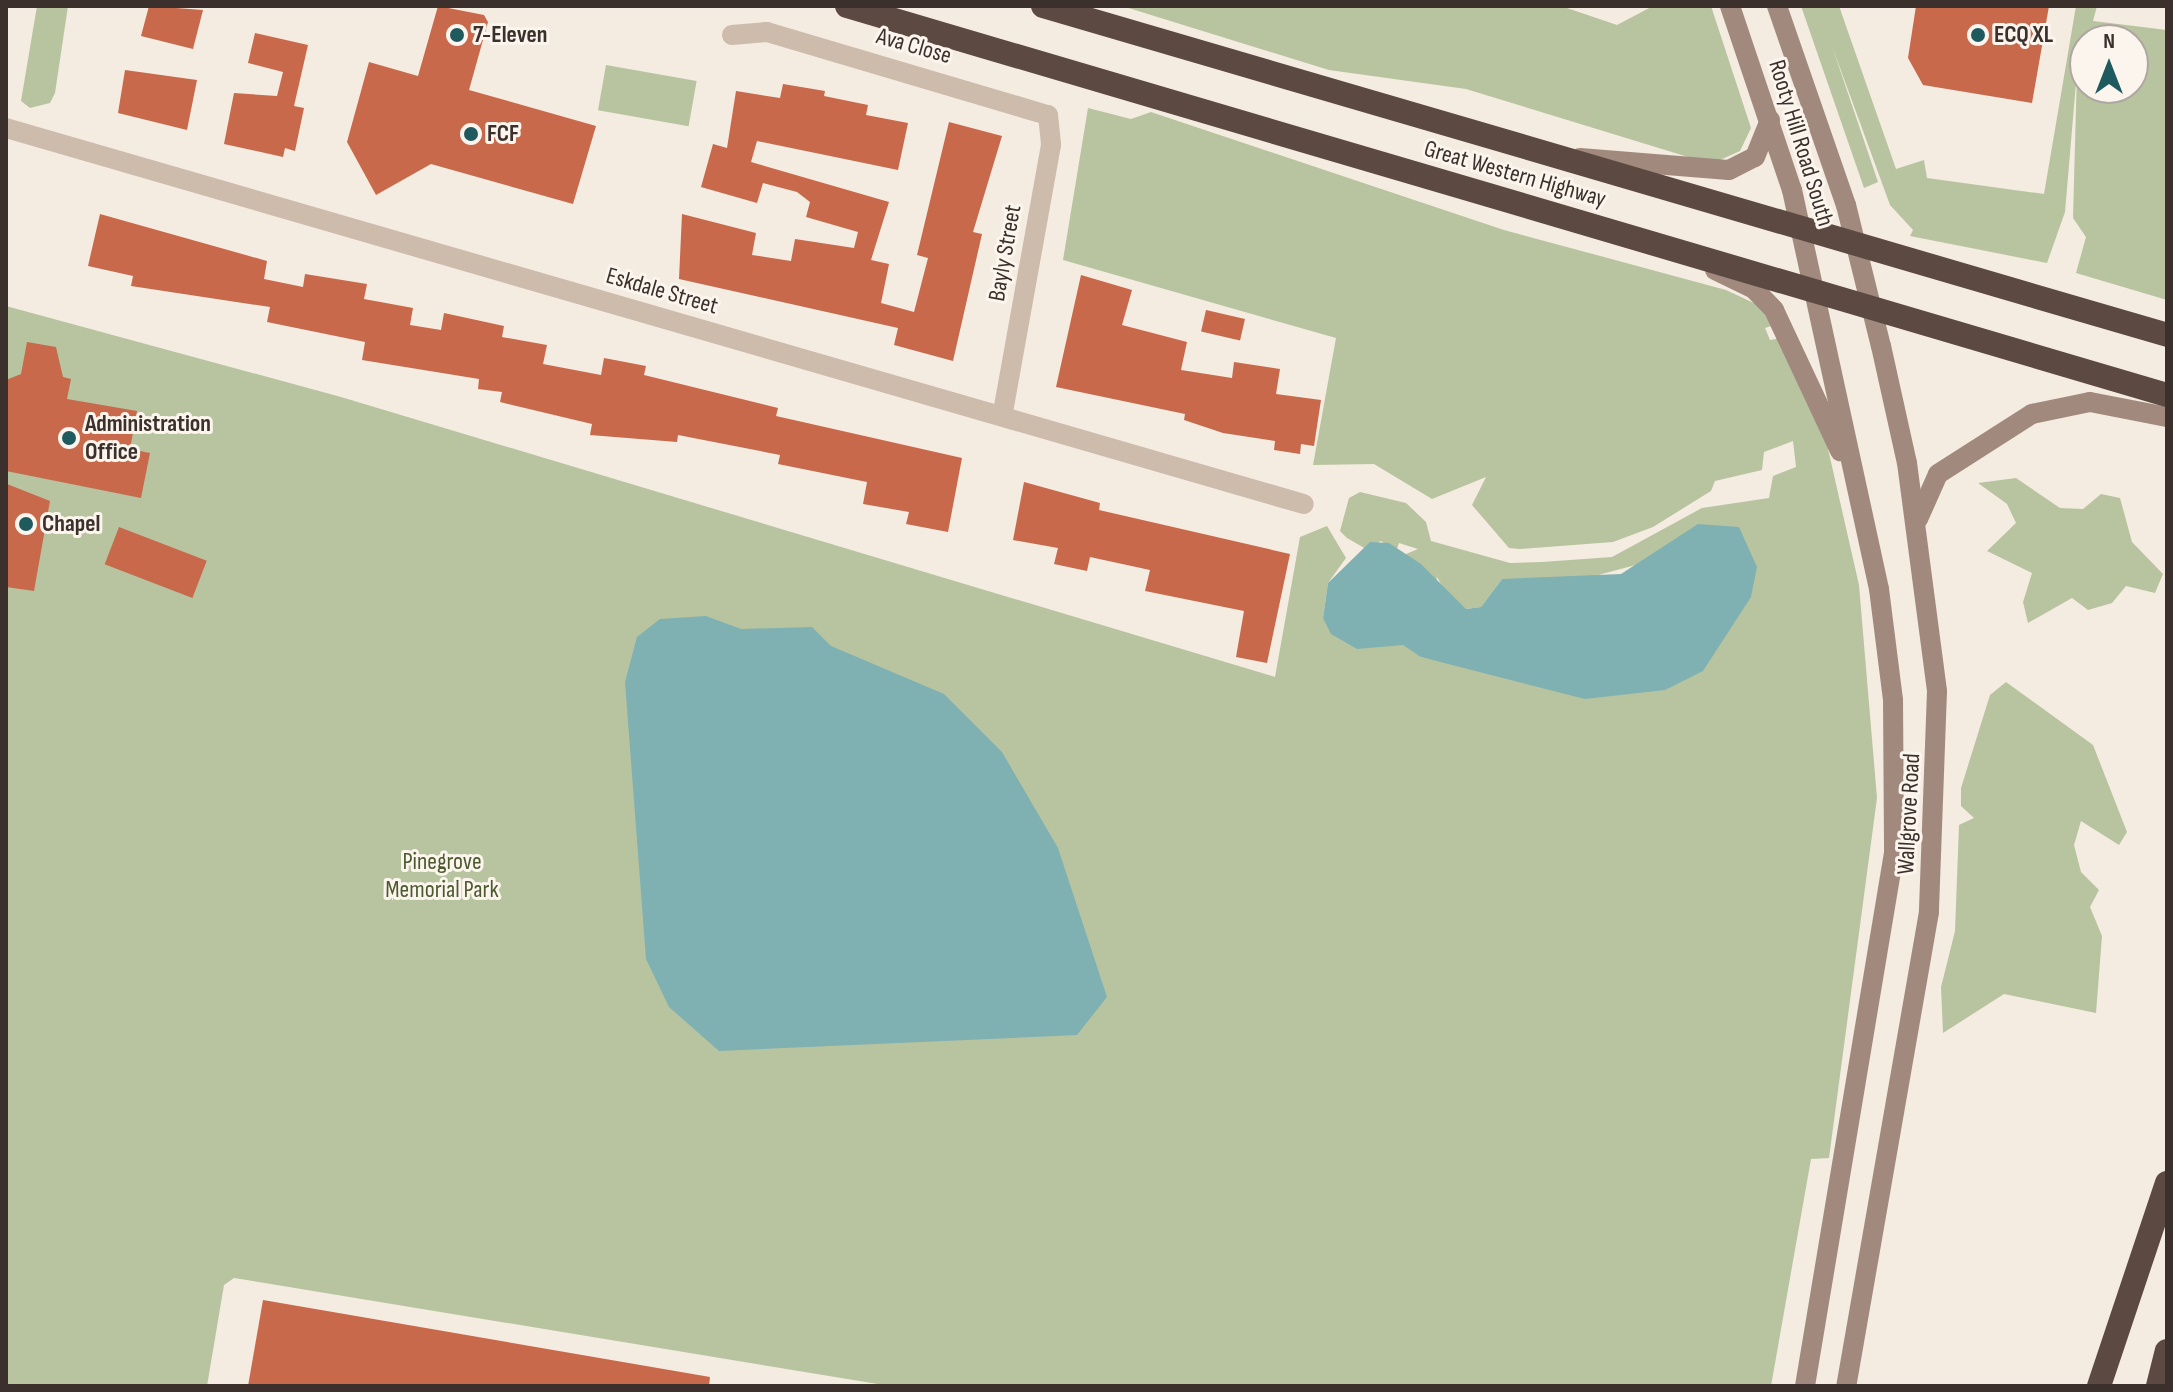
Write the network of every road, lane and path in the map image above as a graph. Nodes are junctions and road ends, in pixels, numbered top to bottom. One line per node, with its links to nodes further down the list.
1 (847, 6): 12 (highway, Great Western Highway)
2 (1043, 6): 9 (highway, Great Western Highway)
3 (1730, 6): 7 (main road, Rooty Hill Road South)
4 (1777, 6): 11 (main road, Rooty Hill Road South)
5 (732, 35): 6 (street, Ava Close)
6 (1034, 108): 19 (street, Bayly Street)
7 (1770, 120): 9 (main road); 10 (main road, Rooty Hill Road South)
8 (6, 128): 19 (street, Eskdale Street)
9 (1566, 158): 10 (highway, Great Western Highway)
10 (1801, 229): 11 (highway, Great Western Highway); 13 (main road, Rooty Hill Road South)
11 (1856, 245): 14 (main road, Wallgrove Road); 16 (highway, Great Western Highway)
12 (1667, 248): 13 (highway, Great Western Highway); 21 (main road)
13 (1817, 297): 14 (highway, Great Western Highway); 21 (main road, Wallgrove Road)
14 (1873, 312): 18 (highway, Great Western Highway); 23 (main road, Wallgrove Road)
15 (2167, 316): 16 (highway)
16 (2104, 319): 17 (highway, Great Western Highway)
17 (2167, 335)
18 (2167, 395)
19 (1002, 416): 22 (street, Eskdale Street)
20 (2167, 417): 23 (main road)
21 (1857, 487): 26 (main road, Wallgrove Road)
22 (1304, 504)
23 (1917, 525): 27 (main road, Wallgrove Road)
24 (2167, 1183): 28 (highway)
25 (2167, 1351): 29 (highway)
26 (1805, 1386)
27 (1846, 1386)
28 (2099, 1386)
29 (2158, 1386)

